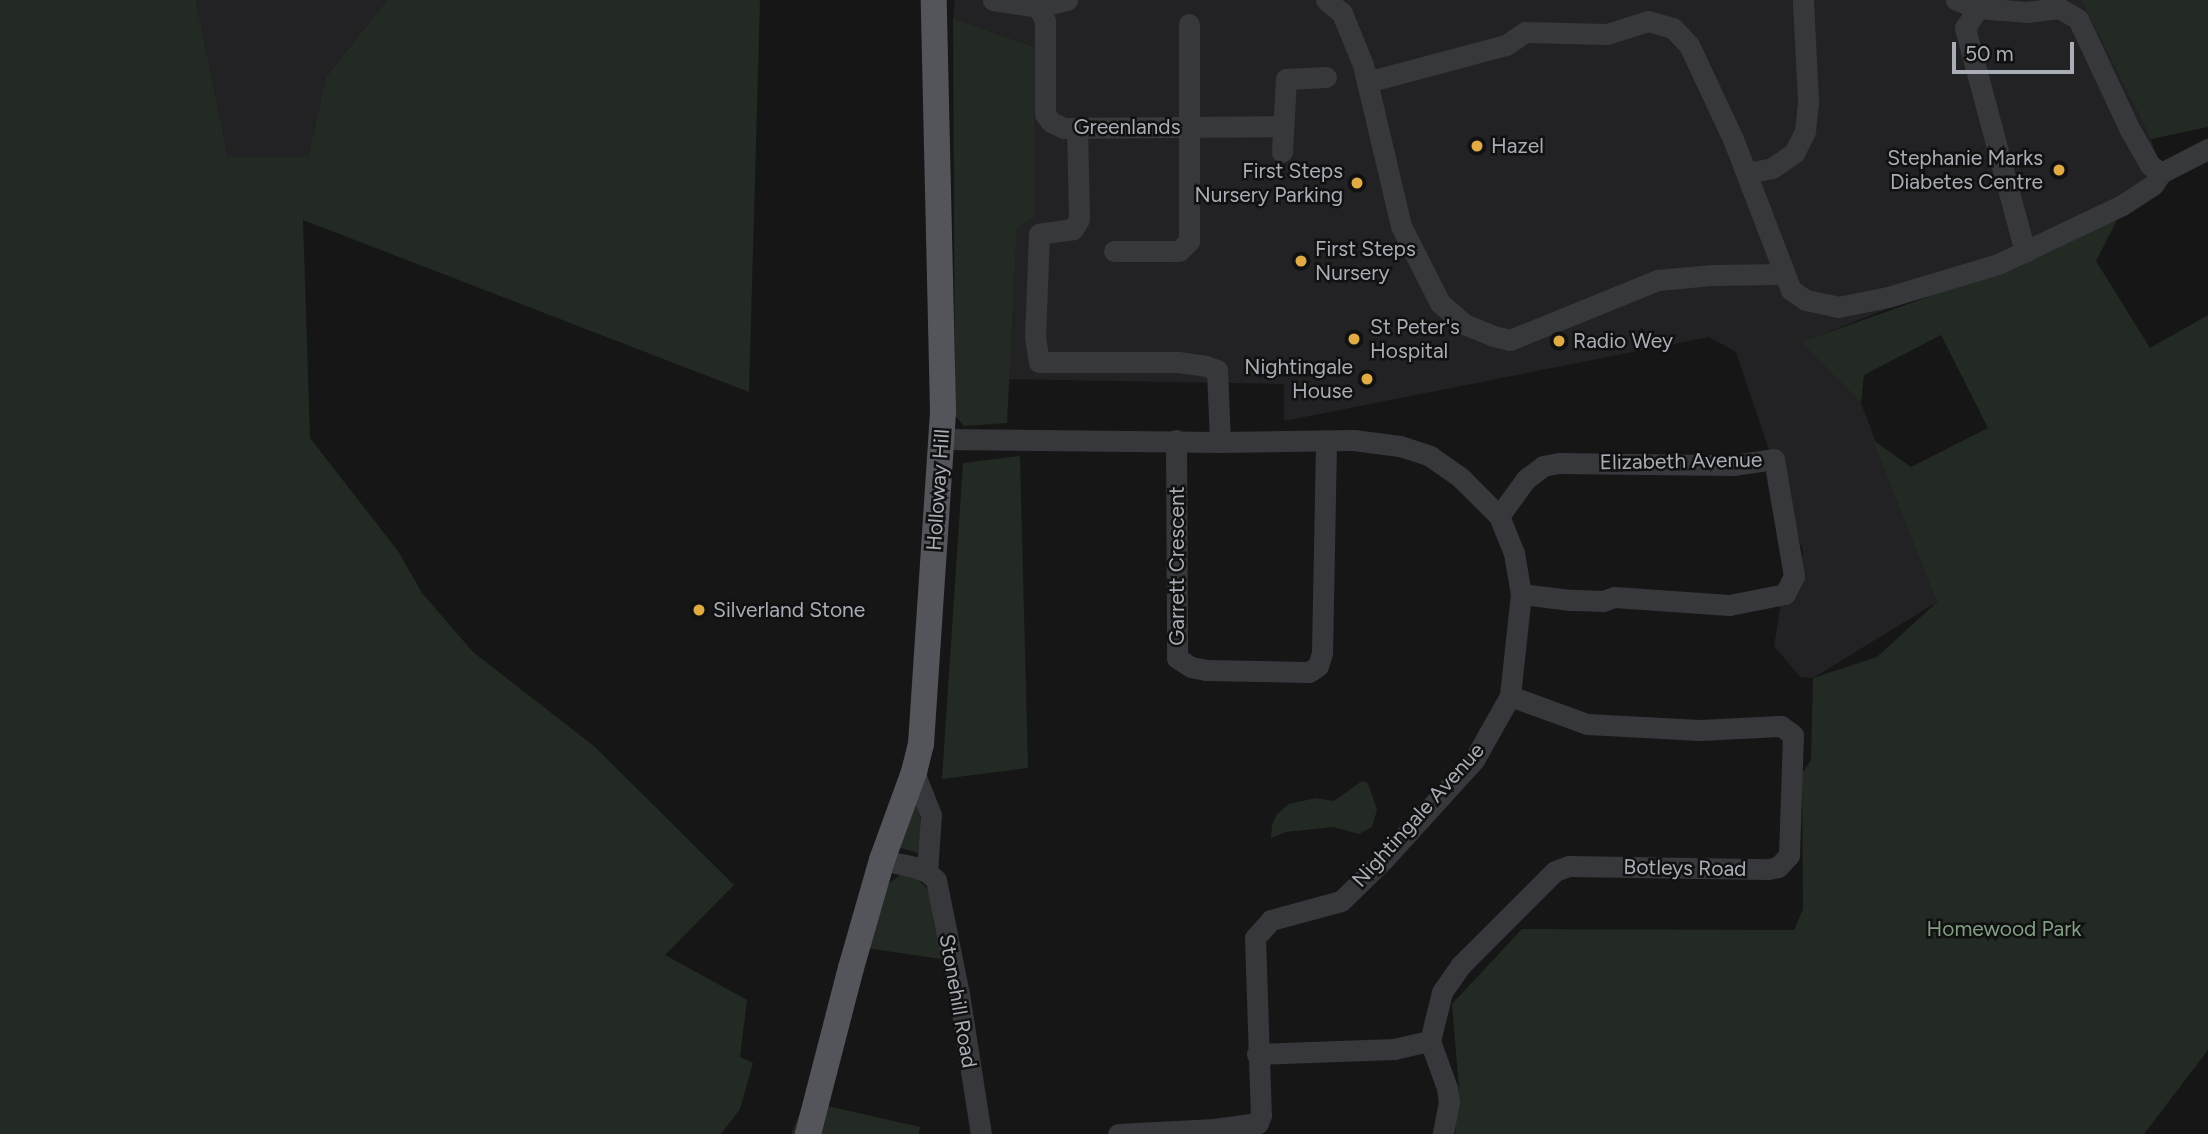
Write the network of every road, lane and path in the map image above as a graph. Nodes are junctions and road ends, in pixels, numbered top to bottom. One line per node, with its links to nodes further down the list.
1 (934, 0): 22 (main road, Holloway Hill)
2 (993, 0): 7 (street)
3 (1067, 0): 7 (street)
4 (1326, 0): 11 (street)
5 (1803, 0): 17 (street)
6 (1956, 0): 8 (street)
7 (1038, 7): 14 (street, Greenlands)
8 (1979, 8): 18 (street); 20 (street)
9 (1189, 24): 13 (street)
10 (1326, 77): 12 (street)
11 (1367, 82): 17 (street); 21 (street)
12 (1282, 126): 13 (street, Greenlands); 16 (street)
13 (1190, 127): 14 (street, Greenlands); 19 (street)
14 (1077, 128): 24 (street)
15 (2208, 149): 18 (street)
16 (1282, 152)
17 (1747, 173): 21 (street)
18 (2161, 173): 20 (street)
19 (1114, 251)
20 (2025, 252): 21 (street)
21 (1782, 274)
22 (942, 439): 23 (street, Nightingale Avenue); 29 (main road, Holloway Hill)
23 (1176, 440): 24 (street, Nightingale Avenue); 25 (street, Garrett Crescent)
24 (1220, 442): 25 (street, Nightingale Avenue)
25 (1326, 442): 26 (street, Nightingale Avenue)
26 (1499, 516): 27 (street, Nightingale Avenue); 27 (street, Elizabeth Avenue)
27 (1521, 594): 28 (street, Nightingale Avenue)
28 (1510, 696): 32 (street, Botleys Road); 33 (street, Nightingale Avenue)
29 (914, 772): 30 (main road, Holloway Hill); 31 (street, Stonehill Road)
30 (882, 860): 31 (street); 35 (main road, Holloway Hill)
31 (927, 872): 36 (street, Stonehill Road)
32 (1430, 1041): 33 (street); 38 (street)
33 (1257, 1054): 34 (street, Nightingale Avenue)
34 (1264, 1128): 37 (street, Nightingale Avenue)
35 (808, 1134)
36 (981, 1134)
37 (1118, 1134)
38 (1443, 1134)

